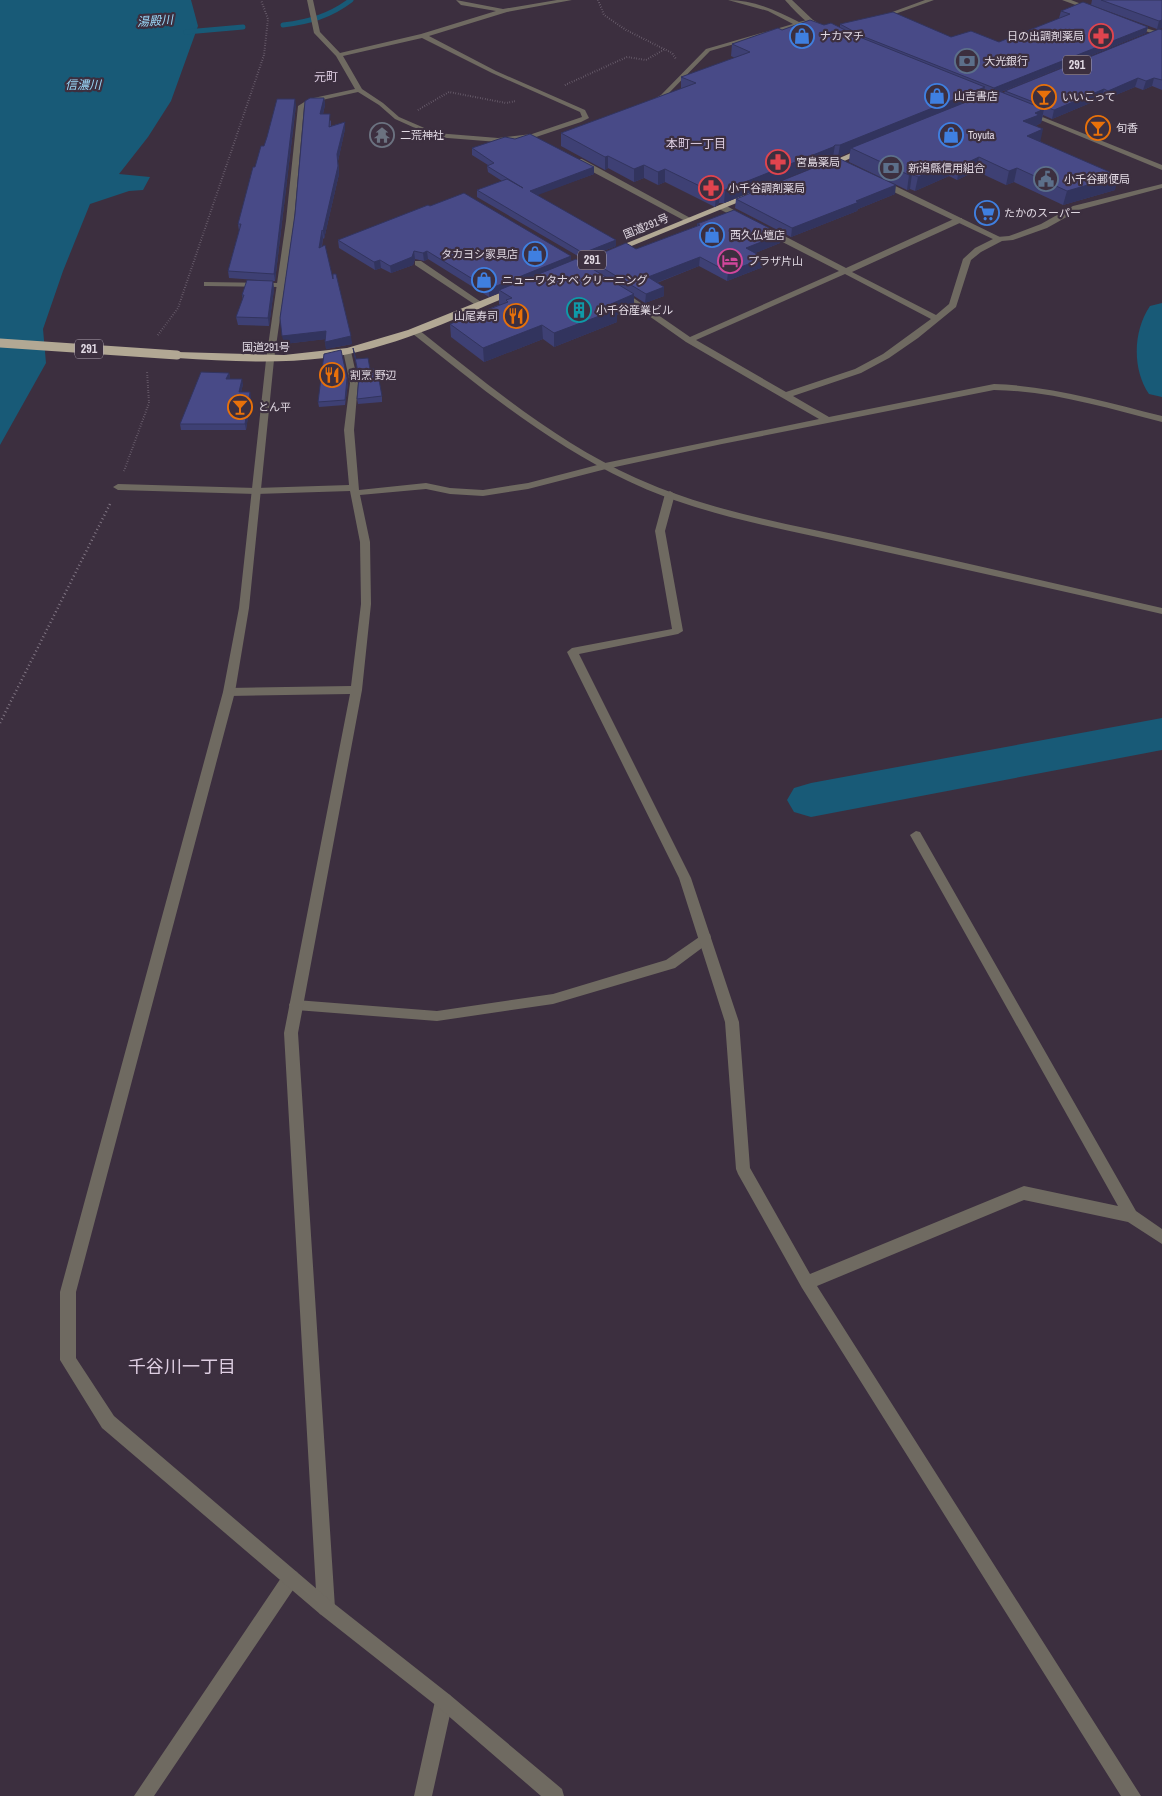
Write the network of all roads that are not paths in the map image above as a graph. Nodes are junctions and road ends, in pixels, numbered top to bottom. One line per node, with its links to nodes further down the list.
1 (310, 0): 18 (street)
2 (459, 0): 8 (street)
3 (569, 0): 8 (street)
4 (731, 0): 13 (street)
5 (788, 0): 10 (street)
6 (931, 0): 11 (street)
7 (1065, 0): 9 (street)
8 (506, 10): 16 (street)
9 (1102, 13)
10 (811, 20): 13 (street); 14 (street)
11 (868, 20)
12 (1120, 20): 15 (street)
13 (798, 24): 20 (street)
14 (833, 30)
15 (1160, 33): 17 (highway)
16 (423, 36): 18 (street); 24 (street)
17 (1148, 36)
18 (339, 55): 19 (street)
19 (359, 90): 24 (street); 45 (street)
20 (644, 107)
21 (1019, 110): 31 (street)
22 (589, 126): 23 (street)
23 (561, 135)
24 (533, 136): 25 (street)
25 (543, 142)
26 (873, 146): 28 (highway)
27 (569, 156): 36 (street)
28 (836, 161): 29 (street); 30 (highway)
29 (848, 166)
30 (818, 168)
31 (1162, 168)
32 (873, 178): 37 (street)
33 (1162, 186): 40 (street)
34 (757, 193): 35 (highway, 国道291号 / 291)
35 (722, 207): 36 (highway, 国道291号 / 291); 38 (street)
36 (690, 220): 43 (highway, 国道291号 / 291)
37 (959, 220): 40 (street); 42 (street)
38 (748, 221)
39 (757, 225): 42 (street)
40 (1000, 239): 49 (street)
41 (418, 262): 48 (street)
42 (846, 271): 49 (street); 51 (street)
43 (558, 273)
44 (207, 284): 45 (street)
45 (280, 285): 54 (street)
46 (610, 286): 51 (street)
47 (523, 287): 48 (highway, 国道291号 / 291)
48 (480, 304): 50 (highway, 国道291号 / 291)
49 (935, 318): 55 (street)
50 (416, 332): 53 (highway, 国道291号 / 291); 58 (street)
51 (689, 340): 55 (street)
52 (0, 343): 54 (highway, 国道291号 / 291, bridge)
53 (347, 351): 54 (highway, 国道291号 / 291); 60 (street)
54 (270, 360): 61 (street)
55 (784, 396): 56 (street)
56 (826, 419): 57 (street); 58 (street)
57 (1162, 419)
58 (605, 466): 60 (street); 62 (street)
59 (118, 487): 61 (street)
60 (355, 490): 61 (street); 64 (street)
61 (256, 491): 65 (street)
62 (670, 494): 63 (street); 67 (street)
63 (1162, 611)
64 (356, 690): 65 (street); 68 (street)
65 (230, 692): 72 (street)
66 (916, 835): 69 (street)
67 (705, 938): 68 (street); 71 (street)
68 (296, 1005): 73 (street)
69 (1131, 1216): 70 (street); 71 (street)
70 (1162, 1237)
71 (807, 1283): 78 (street)
72 (291, 1578): 73 (street); 75 (street)
73 (326, 1608): 74 (street)
74 (444, 1701): 76 (street); 77 (street)
75 (143, 1796)
76 (422, 1796)
77 (555, 1796)
78 (1132, 1796)

